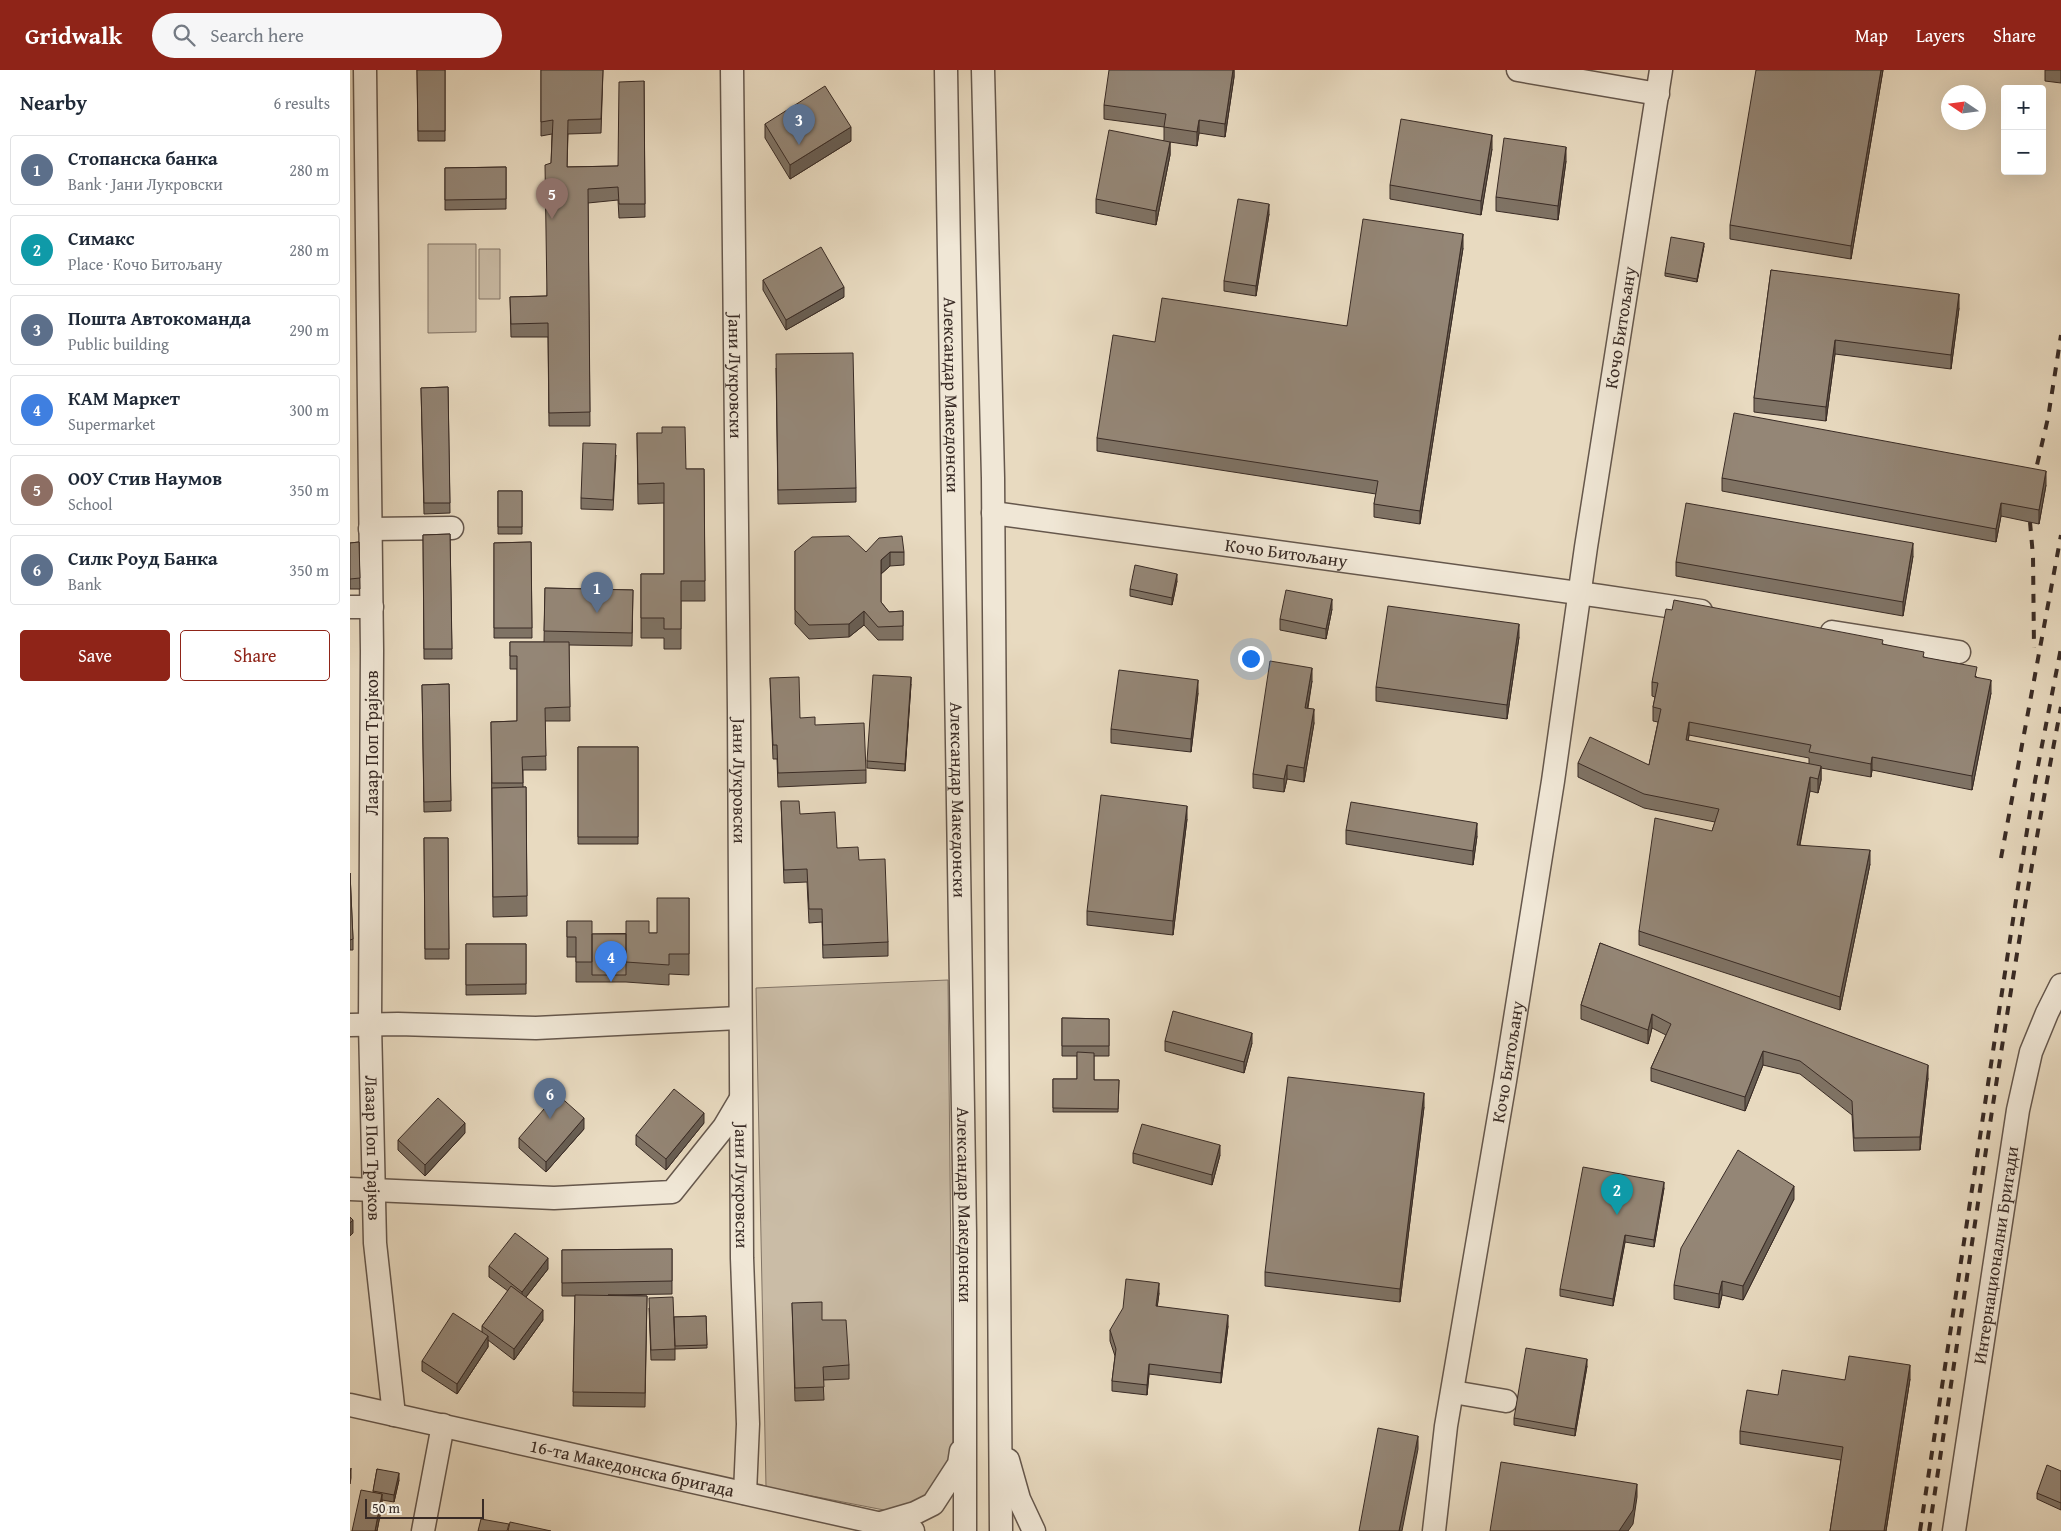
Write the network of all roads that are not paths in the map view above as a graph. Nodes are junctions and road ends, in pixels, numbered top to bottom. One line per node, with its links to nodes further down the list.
1 (365, 70): 10 (street, Лазар Поп Трајков)
2 (732, 70): 21 (street, Јани Лукровски)
3 (946, 70): 29 (street, Александар Македонски)
4 (983, 70): 9 (street, Александар Македонски)
5 (995, 70): 9 (street)
6 (1518, 70): 8 (street)
7 (1661, 70): 8 (street, Кочо Битољану)
8 (1658, 94): 15 (street, Кочо Битољану)
9 (984, 135): 12 (street, Александар Македонски)
10 (358, 201): 11 (street, Лазар Поп Трајков)
11 (359, 326): 14 (street, Лазар Поп Трајков)
12 (993, 513): 15 (street, Кочо Битољану); 32 (street, Александар Македонски)
13 (452, 528): 14 (street)
14 (370, 529): 16 (street, Лазар Поп Трајков)
15 (1580, 593): 17 (street, Кочо Битољану); 26 (street, Кочо Битољану)
16 (361, 607): 22 (street, Лазар Поп Трајков)
17 (1717, 614)
18 (1814, 629): 19 (street)
19 (1959, 652)
20 (2061, 985): 40 (street, Интернационални Бригади)
21 (739, 1018): 22 (street); 23 (street, Јани Лукровски)
22 (360, 1025): 25 (street, Лазар Поп Трајков)
23 (741, 1098): 25 (street); 33 (street, Јани Лукровски)
24 (350, 1189): 25 (street)
25 (375, 1189): 30 (street, Лазар Поп Трајков)
26 (1452, 1392): 27 (street); 39 (street, Кочо Битољану)
27 (1506, 1401)
28 (350, 1404): 30 (street, 16-та Македонска бригада)
29 (965, 1408): 34 (street); 36 (street, Александар Македонски)
30 (394, 1414): 31 (street, 16-та Македонска бригада)
31 (443, 1425): 33 (street, 16-та Македонска бригада); 35 (street)
32 (1000, 1429): 37 (street, Александар Македонски); 38 (street)
33 (745, 1493): 34 (street, 16-та Македонска бригада)
34 (898, 1528)
35 (423, 1531)
36 (965, 1531)
37 (1001, 1531)
38 (1034, 1531)
39 (1434, 1531)
40 (1954, 1531)

